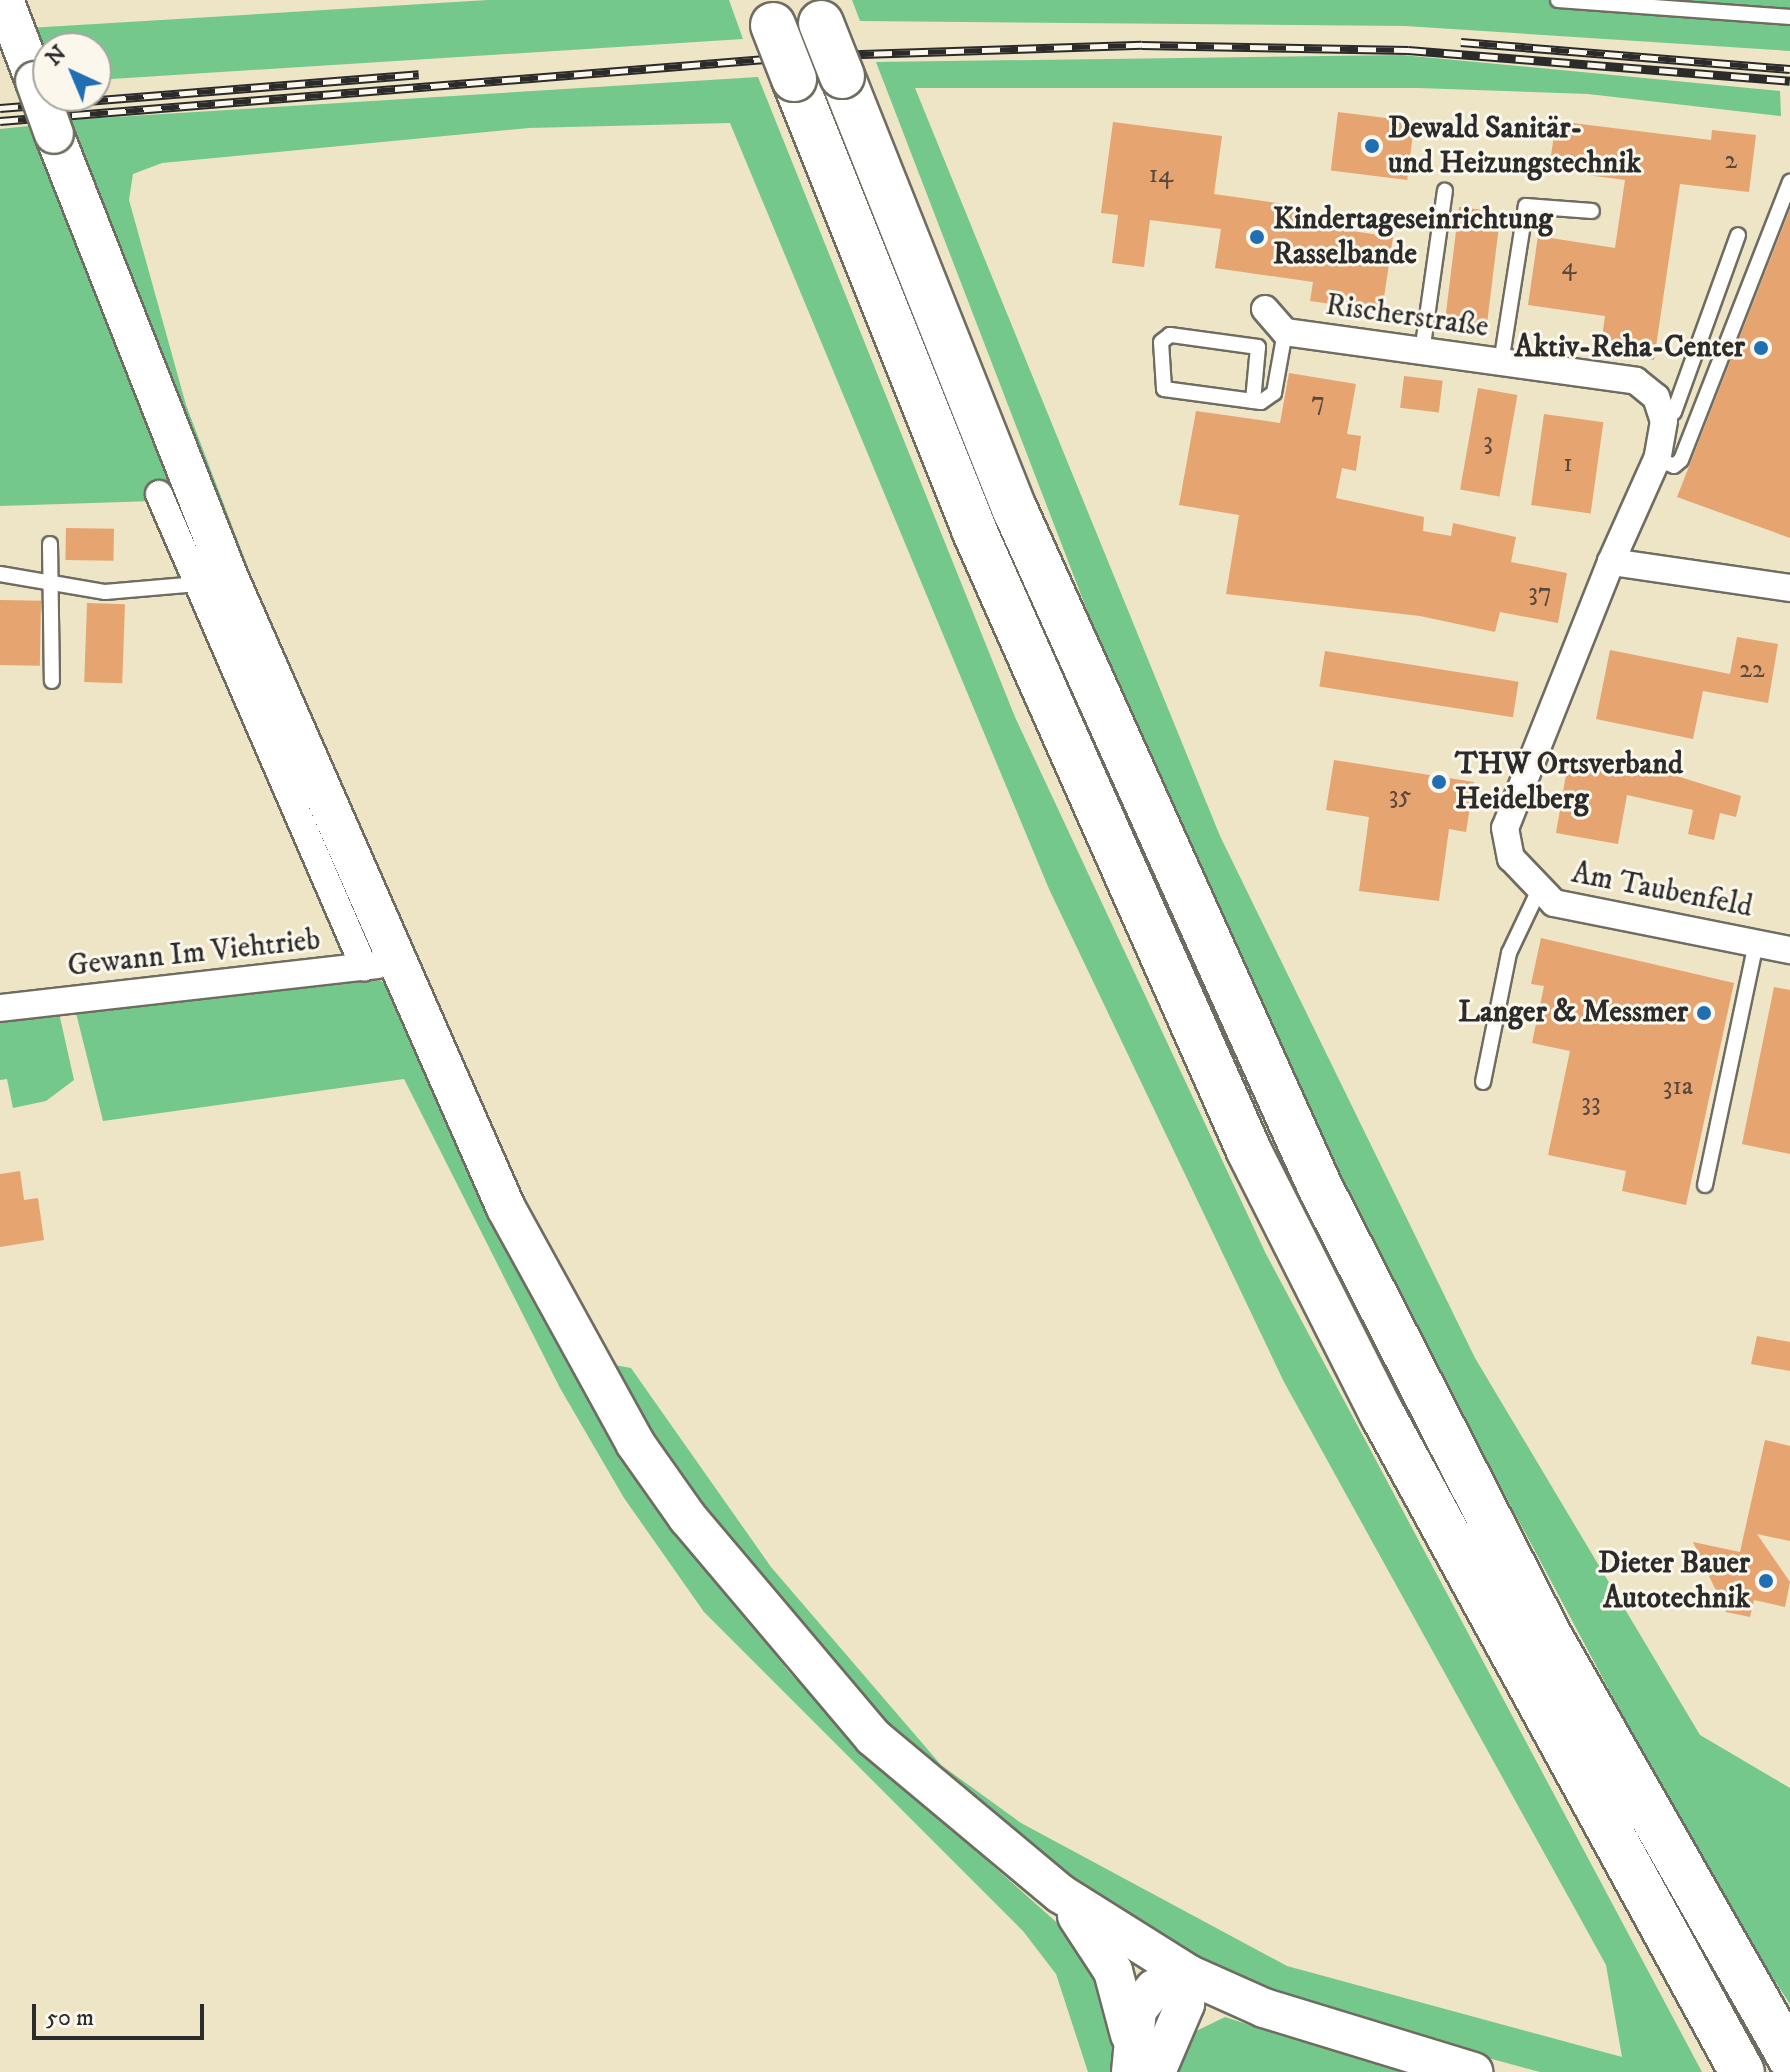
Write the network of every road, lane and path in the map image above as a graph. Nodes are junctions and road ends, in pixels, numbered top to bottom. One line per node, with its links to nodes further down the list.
1 (1558, 0): 5 (lane)
2 (4, 9): 28 (main road, bridge)
3 (816, 11): 37 (highway, bridge)
4 (768, 12): 41 (highway, bridge)
5 (1790, 17)
6 (1790, 182): 16 (lane)
7 (1445, 191): 12 (lane)
8 (1592, 211): 13 (lane)
9 (1738, 235): 15 (lane)
10 (1265, 309): 11 (street, Rischerstraße)
11 (1285, 332): 12 (street, Rischerstraße); 14 (lane)
12 (1422, 352): 13 (street, Rischerstraße)
13 (1501, 363): 15 (street, Rischerstraße)
14 (1253, 401): 14 (lane)
15 (1664, 421): 16 (street)
16 (1657, 459): 19 (street)
17 (159, 494): 22 (street)
18 (50, 544): 21 (lane)
19 (1611, 562): 23 (street); 25 (street, Am Taubenfeld)
20 (0, 574): 21 (lane)
21 (51, 581): 22 (lane); 24 (lane)
22 (198, 584): 28 (street)
23 (1790, 588)
24 (52, 681)
25 (1538, 892): 26 (street, Am Taubenfeld); 30 (lane)
26 (1756, 943): 27 (street, Am Taubenfeld); 31 (lane)
27 (1790, 950)
28 (380, 965): 29 (street, Gewann Im Viehtrieb); 32 (main road)
29 (0, 1008)
30 (1483, 1082)
31 (1705, 1185)
32 (1061, 1894): 33 (main road); 35 (main road)
33 (1188, 1974): 34 (main road); 35 (main road); 36 (main road)
34 (1264, 2008): 36 (main road); 40 (main road)
35 (1130, 2035): 38 (main road)
36 (1173, 2039): 39 (main road)
37 (1790, 2058)
38 (1131, 2072)
39 (1156, 2072)
40 (1473, 2072)
41 (1742, 2072)

